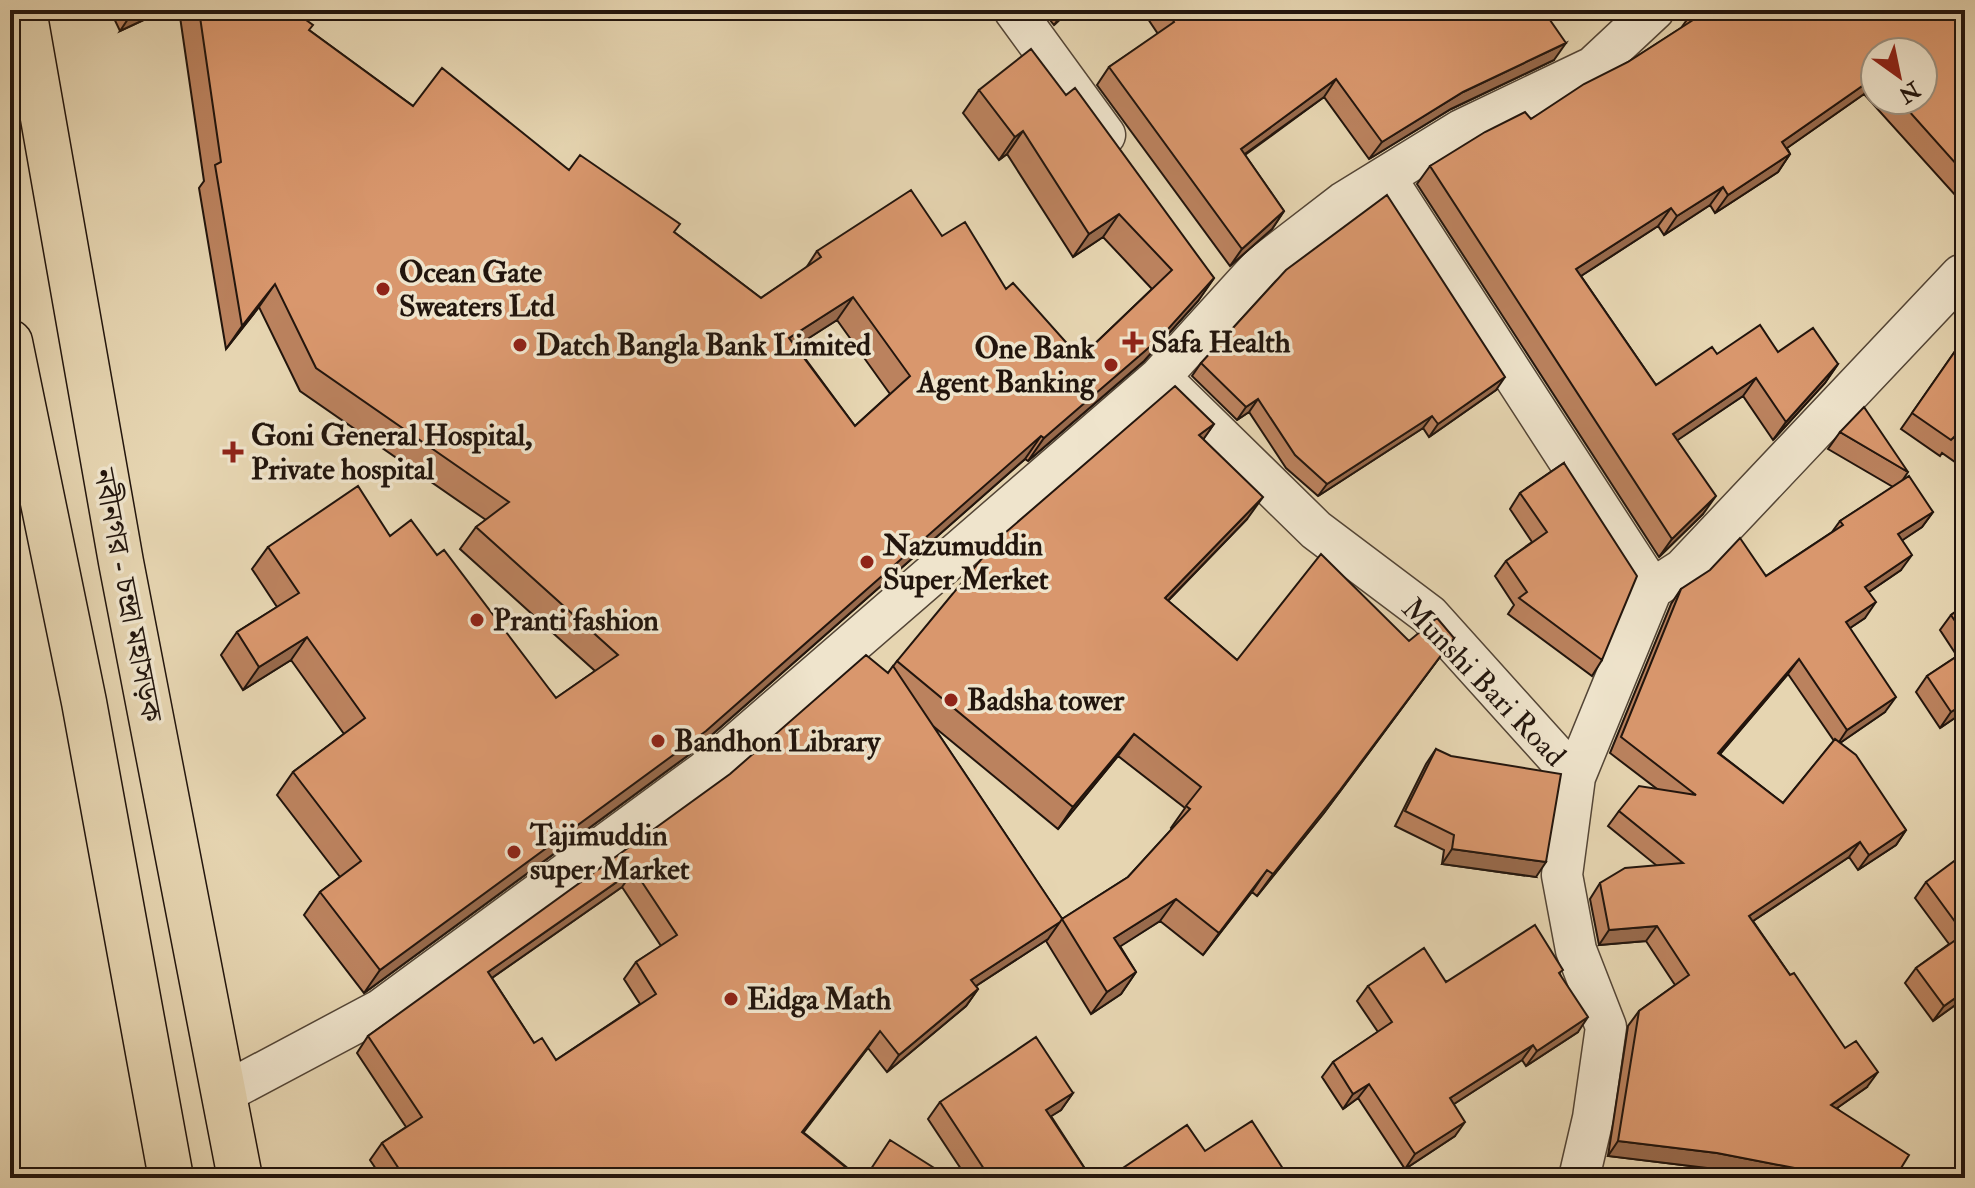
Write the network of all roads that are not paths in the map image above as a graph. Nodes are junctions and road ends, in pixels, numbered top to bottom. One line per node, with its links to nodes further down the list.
1 (24, 10): 11 (highway, নবীনগর - চন্দ্রা মহাসড়ক)
2 (1014, 10): 4 (street)
3 (1654, 10): 5 (street)
4 (1126, 163)
5 (1385, 177): 8 (street); 9 (street)
6 (1961, 275): 9 (street)
7 (10, 342): 12 (highway)
8 (1160, 377): 10 (street, Munshi Bari Road); 11 (street)
9 (1652, 589): 10 (street)
10 (1575, 777): 14 (street, Munshi Bari Road)
11 (224, 1093): 13 (highway, নবীনগর - চন্দ্রা মহাসড়ক)
12 (171, 1178)
13 (240, 1178)
14 (1579, 1178)

